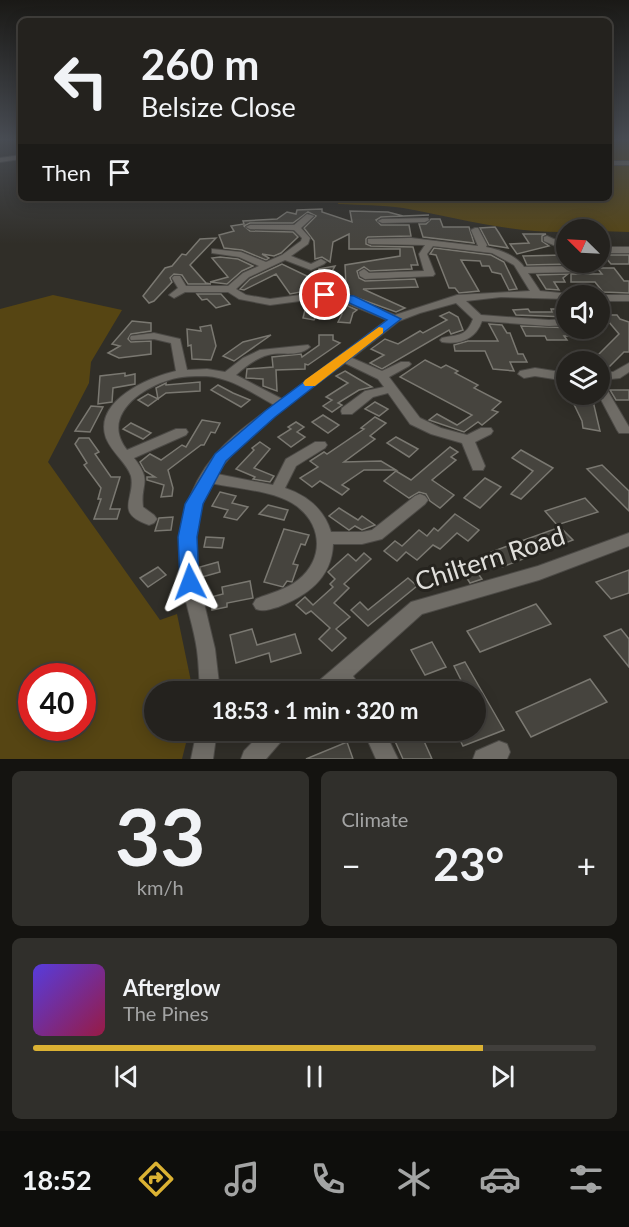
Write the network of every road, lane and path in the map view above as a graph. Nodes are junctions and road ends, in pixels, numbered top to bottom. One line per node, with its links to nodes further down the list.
1 (310, 216): 4 (street)
2 (425, 220): 8 (street)
3 (250, 227): 4 (street)
4 (296, 228): 13 (street)
5 (475, 230): 9 (street)
6 (547, 239): 7 (street)
7 (556, 243)
8 (430, 244): 9 (street); 18 (street)
9 (481, 248): 17 (street)
10 (610, 250): 11 (street)
11 (629, 250)
12 (215, 251): 15 (street)
13 (285, 257): 14 (street); 15 (street)
14 (321, 262)
15 (266, 265): 20 (street)
16 (556, 269): 17 (street)
17 (522, 270): 21 (street)
18 (364, 272)
19 (177, 278): 20 (street)
20 (230, 289): 27 (street)
21 (536, 294): 22 (street); 23 (street)
22 (556, 295)
23 (457, 298): 26 (street); 27 (street)
24 (625, 298): 25 (street)
25 (629, 307)
26 (478, 318): 28 (street); 30 (street)
27 (395, 319): 32 (street)
28 (556, 323)
29 (135, 338): 35 (street)
30 (446, 340)
31 (304, 347): 39 (street)
32 (343, 358): 40 (street); 42 (street)
33 (405, 364): 40 (street)
34 (629, 367): 38 (street)
35 (182, 374): 39 (street); 50 (street)
36 (524, 374): 37 (street)
37 (556, 375)
38 (610, 375)
39 (228, 376): 42 (street)
40 (382, 376): 41 (street)
41 (391, 389): 44 (street); 48 (street)
42 (283, 404): 52 (street)
43 (610, 405): 45 (street)
44 (347, 411)
45 (624, 430)
46 (486, 431): 48 (street)
47 (181, 432): 50 (street)
48 (468, 440): 51 (street)
49 (320, 445): 53 (street)
50 (124, 457): 55 (street)
51 (478, 466)
52 (207, 477): 53 (street); 60 (street)
53 (276, 492): 56 (street)
54 (420, 500): 56 (street)
55 (149, 519)
56 (327, 538): 58 (street)
57 (629, 539): 59 (street, Chiltern Road)
58 (262, 604)
59 (340, 676): 61 (street, Chiltern Road); 62 (street)
60 (209, 681)
61 (334, 681)
62 (344, 681)
63 (205, 741): 66 (street)
64 (268, 741): 67 (street)
65 (378, 741): 68 (street)
66 (202, 759)
67 (252, 759)
68 (387, 759)

